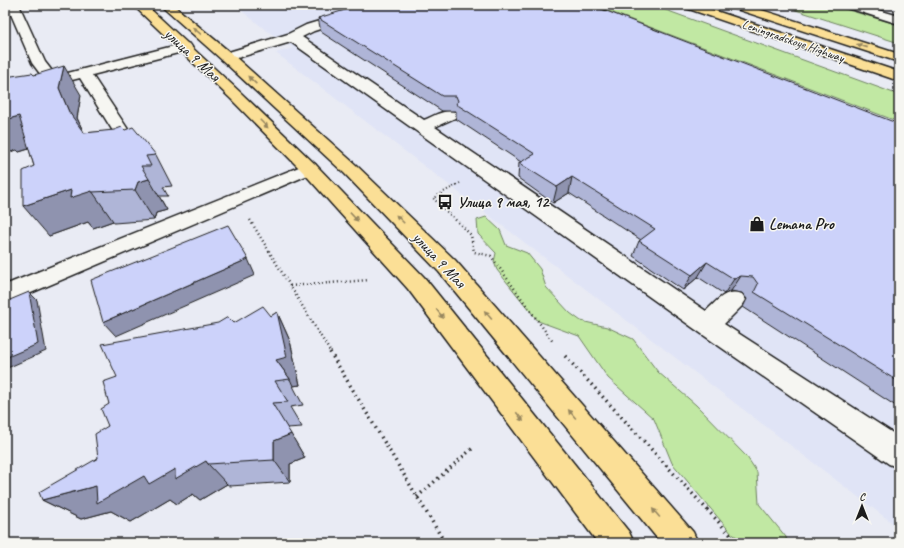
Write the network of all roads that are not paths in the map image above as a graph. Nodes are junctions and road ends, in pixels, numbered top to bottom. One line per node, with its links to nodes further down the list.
1 (12, 5): 8 (lane)
2 (139, 5): 12 (main road, улица 9 Мая)
3 (166, 5): 13 (main road, улица 9 Мая, one-way to 3)
4 (384, 5): 11 (lane)
5 (687, 5): 16 (main road, Leningradskoye Highway)
6 (734, 5): 14 (main road, Leningradskoye Highway, one-way to 6)
7 (849, 5): 10 (lane)
8 (19, 18): 9 (lane); 17 (lane)
9 (5, 20)
10 (899, 20)
11 (293, 37): 13 (lane); 20 (lane)
12 (184, 47): 15 (lane); 22 (main road, улица 9 Мая, one-way to 22)
13 (227, 57): 28 (main road, улица 9 Мая, one-way to 13)
14 (899, 58)
15 (84, 73): 17 (lane); 21 (lane)
16 (899, 77)
17 (53, 81): 18 (lane)
18 (5, 93)
19 (449, 115): 20 (lane)
20 (422, 127): 25 (lane)
21 (127, 140)
22 (309, 168): 23 (lane); 27 (main road, улица 9 Мая, one-way to 27)
23 (5, 294)
24 (734, 300): 25 (lane)
25 (707, 325): 26 (lane)
26 (899, 454)
27 (618, 543)
28 (682, 543)

